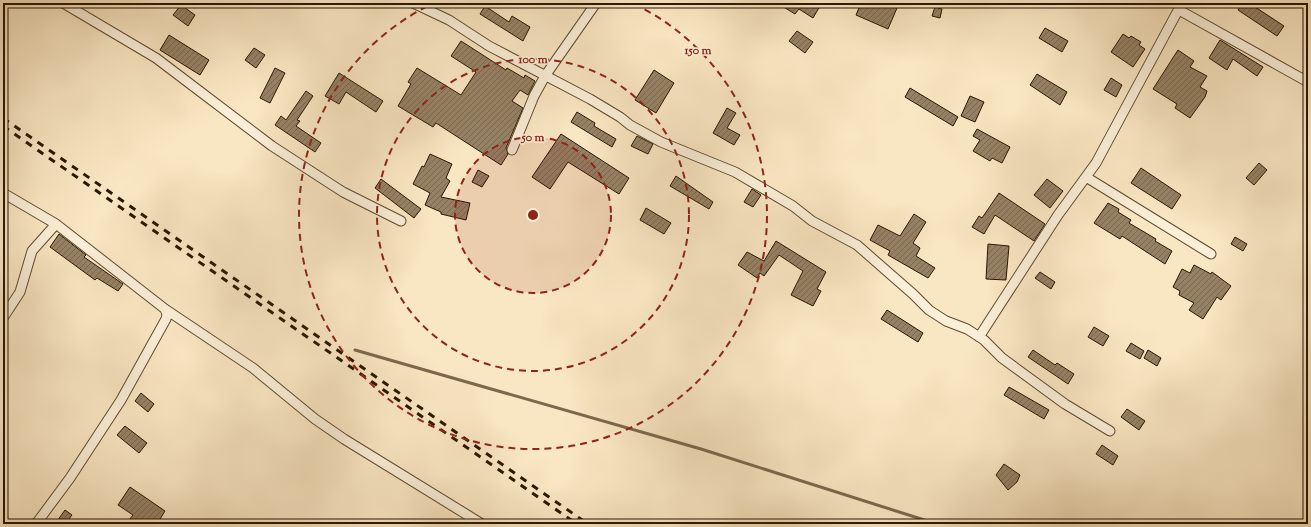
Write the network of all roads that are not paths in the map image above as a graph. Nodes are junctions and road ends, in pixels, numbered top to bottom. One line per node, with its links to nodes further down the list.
1 (63, 3): 10 (street)
2 (413, 3): 5 (street)
3 (596, 3): 5 (street)
4 (1181, 6): 6 (street); 8 (street)
5 (545, 76): 7 (street); 15 (street)
6 (1308, 82)
7 (512, 150)
8 (1086, 177): 12 (street); 15 (street)
9 (3, 193): 11 (street)
10 (401, 221)
11 (56, 224): 13 (street); 14 (street)
12 (1211, 254)
13 (165, 309): 17 (street); 18 (street)
14 (3, 318)
15 (978, 337): 16 (street)
16 (1110, 431)
17 (36, 524)
18 (482, 524)

